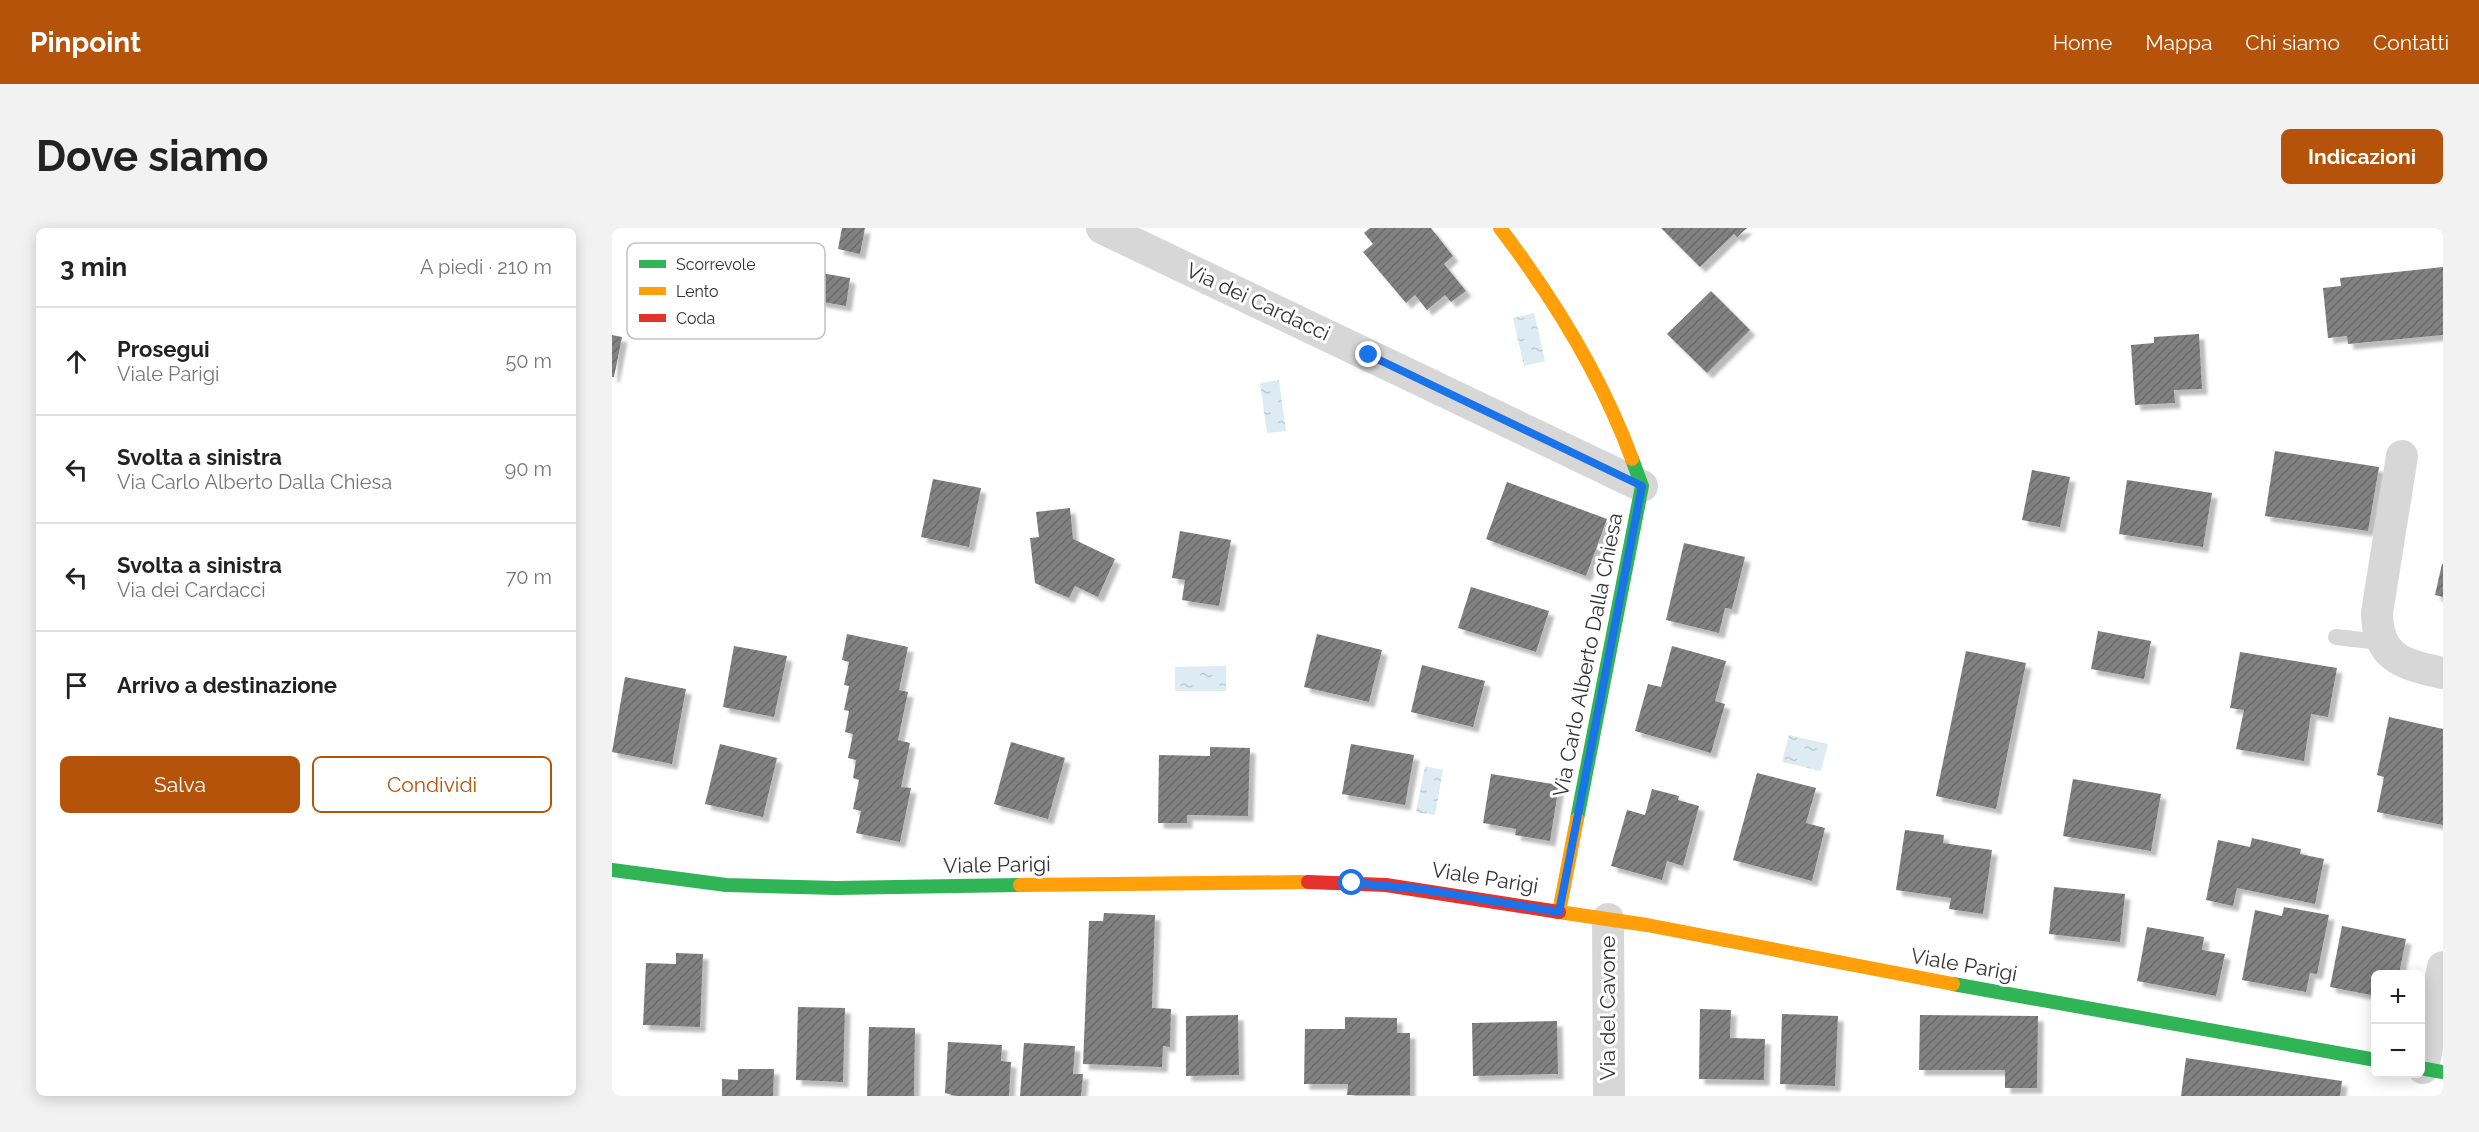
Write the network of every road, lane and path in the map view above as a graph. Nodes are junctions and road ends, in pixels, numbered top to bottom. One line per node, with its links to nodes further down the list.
1 (1102, 228): 4 (street, Via dei Cardacci)
2 (1500, 228): 4 (street)
3 (2402, 456): 6 (street)
4 (1642, 486): 9 (street, Via Carlo Alberto Dalla Chiesa)
5 (2336, 638): 6 (lane)
6 (2380, 642): 7 (street)
7 (2443, 673)
8 (612, 870): 9 (street, Viale Parigi)
9 (1559, 912): 10 (street, Viale Parigi)
10 (1608, 919): 12 (street, Viale Parigi); 14 (street, Via del Cavone)
11 (2443, 967): 13 (street)
12 (2371, 1059)
13 (2429, 1070)
14 (1609, 1096)

